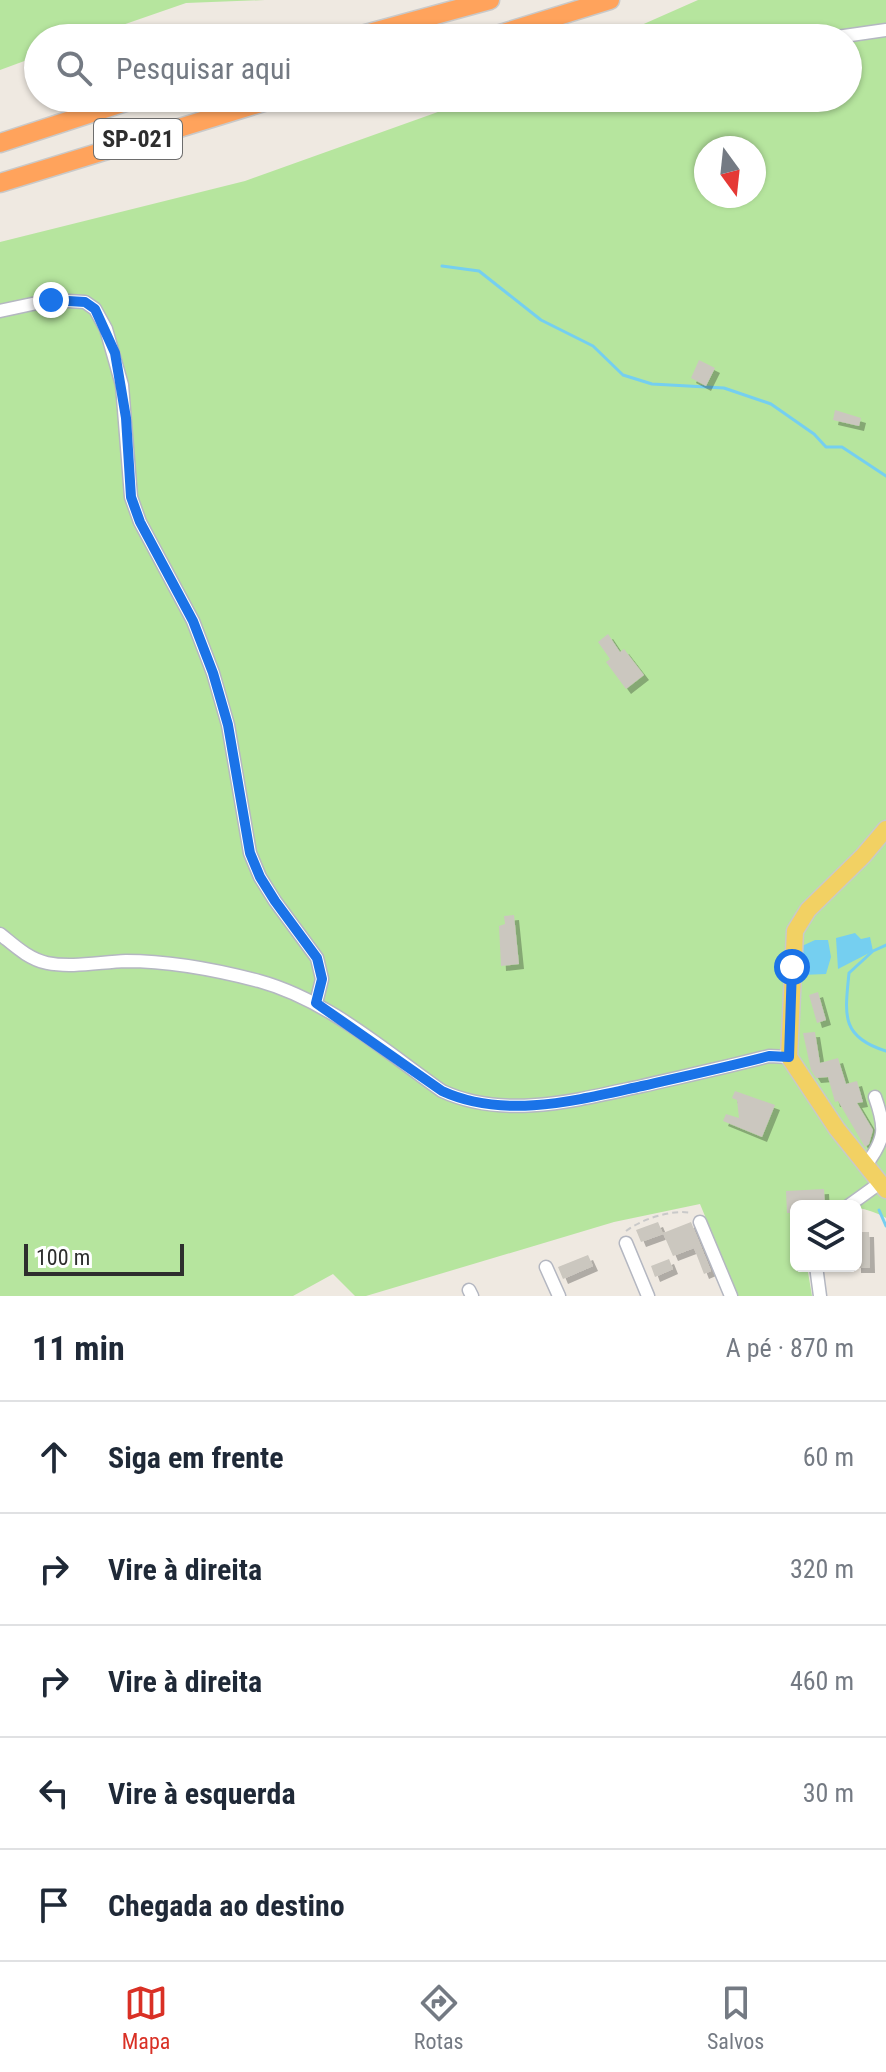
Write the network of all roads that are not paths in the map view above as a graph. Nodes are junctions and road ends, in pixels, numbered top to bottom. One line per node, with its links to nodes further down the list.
1 (490, 0): 3 (highway)
2 (610, 0): 4 (highway)
3 (402, 24)
4 (532, 24)
5 (886, 30): 6 (street)
6 (862, 33)
7 (95, 112): 9 (highway, SP-021)
8 (231, 112): 10 (highway, SP-021)
9 (0, 143)
10 (0, 183)
11 (0, 311): 14 (street)
12 (886, 829): 15 (main road)
13 (0, 934): 14 (street)
14 (316, 1003): 15 (street)
15 (789, 1057): 17 (main road)
16 (875, 1097): 17 (street)
17 (865, 1166): 18 (main road)
18 (883, 1187): 19 (street)
19 (859, 1200)
20 (700, 1222): 26 (street)
21 (626, 1243): 25 (street)
22 (546, 1267): 24 (street)
23 (817, 1272): 27 (street)
24 (559, 1296)
25 (648, 1296)
26 (731, 1296)
27 (820, 1296)

